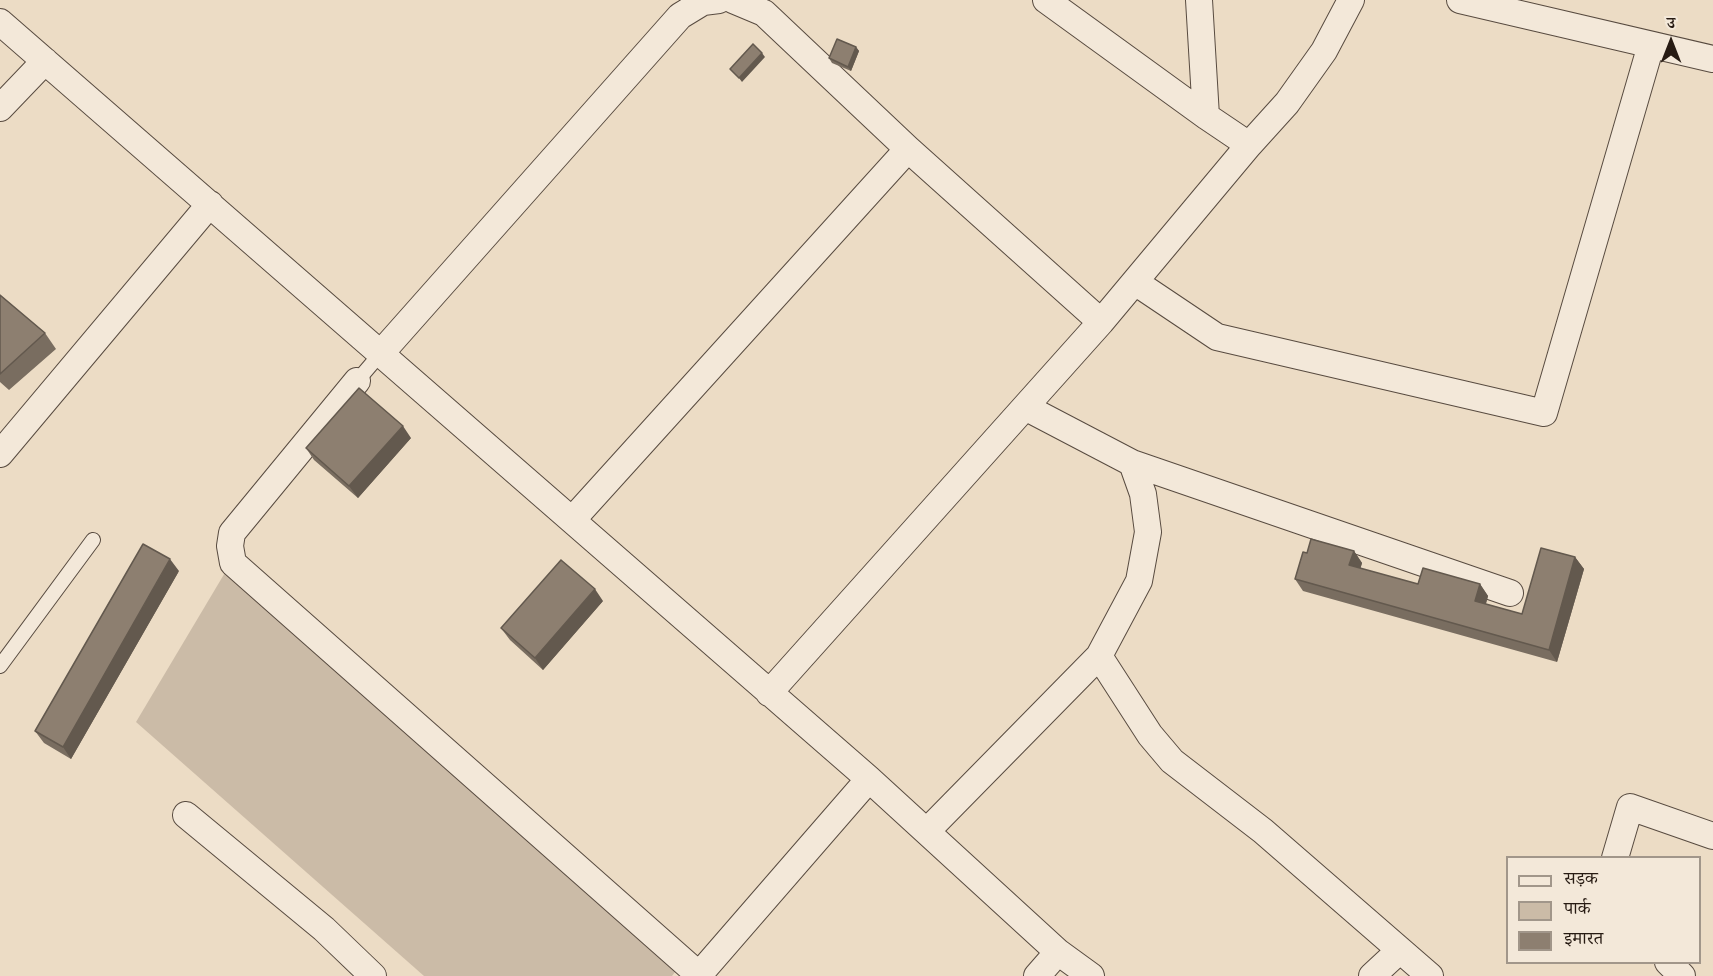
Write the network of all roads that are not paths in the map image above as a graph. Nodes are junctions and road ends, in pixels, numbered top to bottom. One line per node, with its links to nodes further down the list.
1 (719, 0): 18 (street)
2 (734, 0): 14 (street)
3 (1046, 0): 12 (street)
4 (1199, 0): 12 (street)
5 (1351, 0): 13 (street)
6 (1460, 0): 8 (street)
7 (0, 22): 10 (street)
8 (1651, 45): 9 (street); 16 (street)
9 (1713, 59)
10 (45, 61): 11 (street); 15 (street)
11 (0, 108)
12 (1206, 116): 13 (street)
13 (1249, 145): 16 (street)
14 (908, 149): 17 (street); 23 (street)
15 (210, 204): 18 (street); 21 (street)
16 (1135, 282): 17 (street)
17 (1101, 322): 20 (street)
18 (381, 353): 19 (lane); 23 (street)
19 (357, 381): 37 (street)
20 (1025, 407): 22 (street); 28 (street)
21 (0, 454)
22 (1132, 464): 25 (street); 26 (street)
23 (573, 519): 28 (street)
24 (93, 540): 27 (lane)
25 (1510, 593)
26 (1099, 656): 31 (street); 34 (street)
27 (0, 666)
28 (769, 693): 29 (street)
29 (869, 779): 31 (street); 37 (street)
30 (186, 814): 38 (street)
31 (927, 831): 35 (street)
32 (1713, 836): 33 (street)
33 (1617, 856)
34 (1400, 950): 41 (street); 42 (street)
35 (1058, 952): 39 (street); 40 (street)
36 (1669, 964): 43 (street)
37 (698, 975)
38 (373, 976)
39 (1037, 976)
40 (1091, 976)
41 (1371, 976)
42 (1430, 976)
43 (1682, 976)

